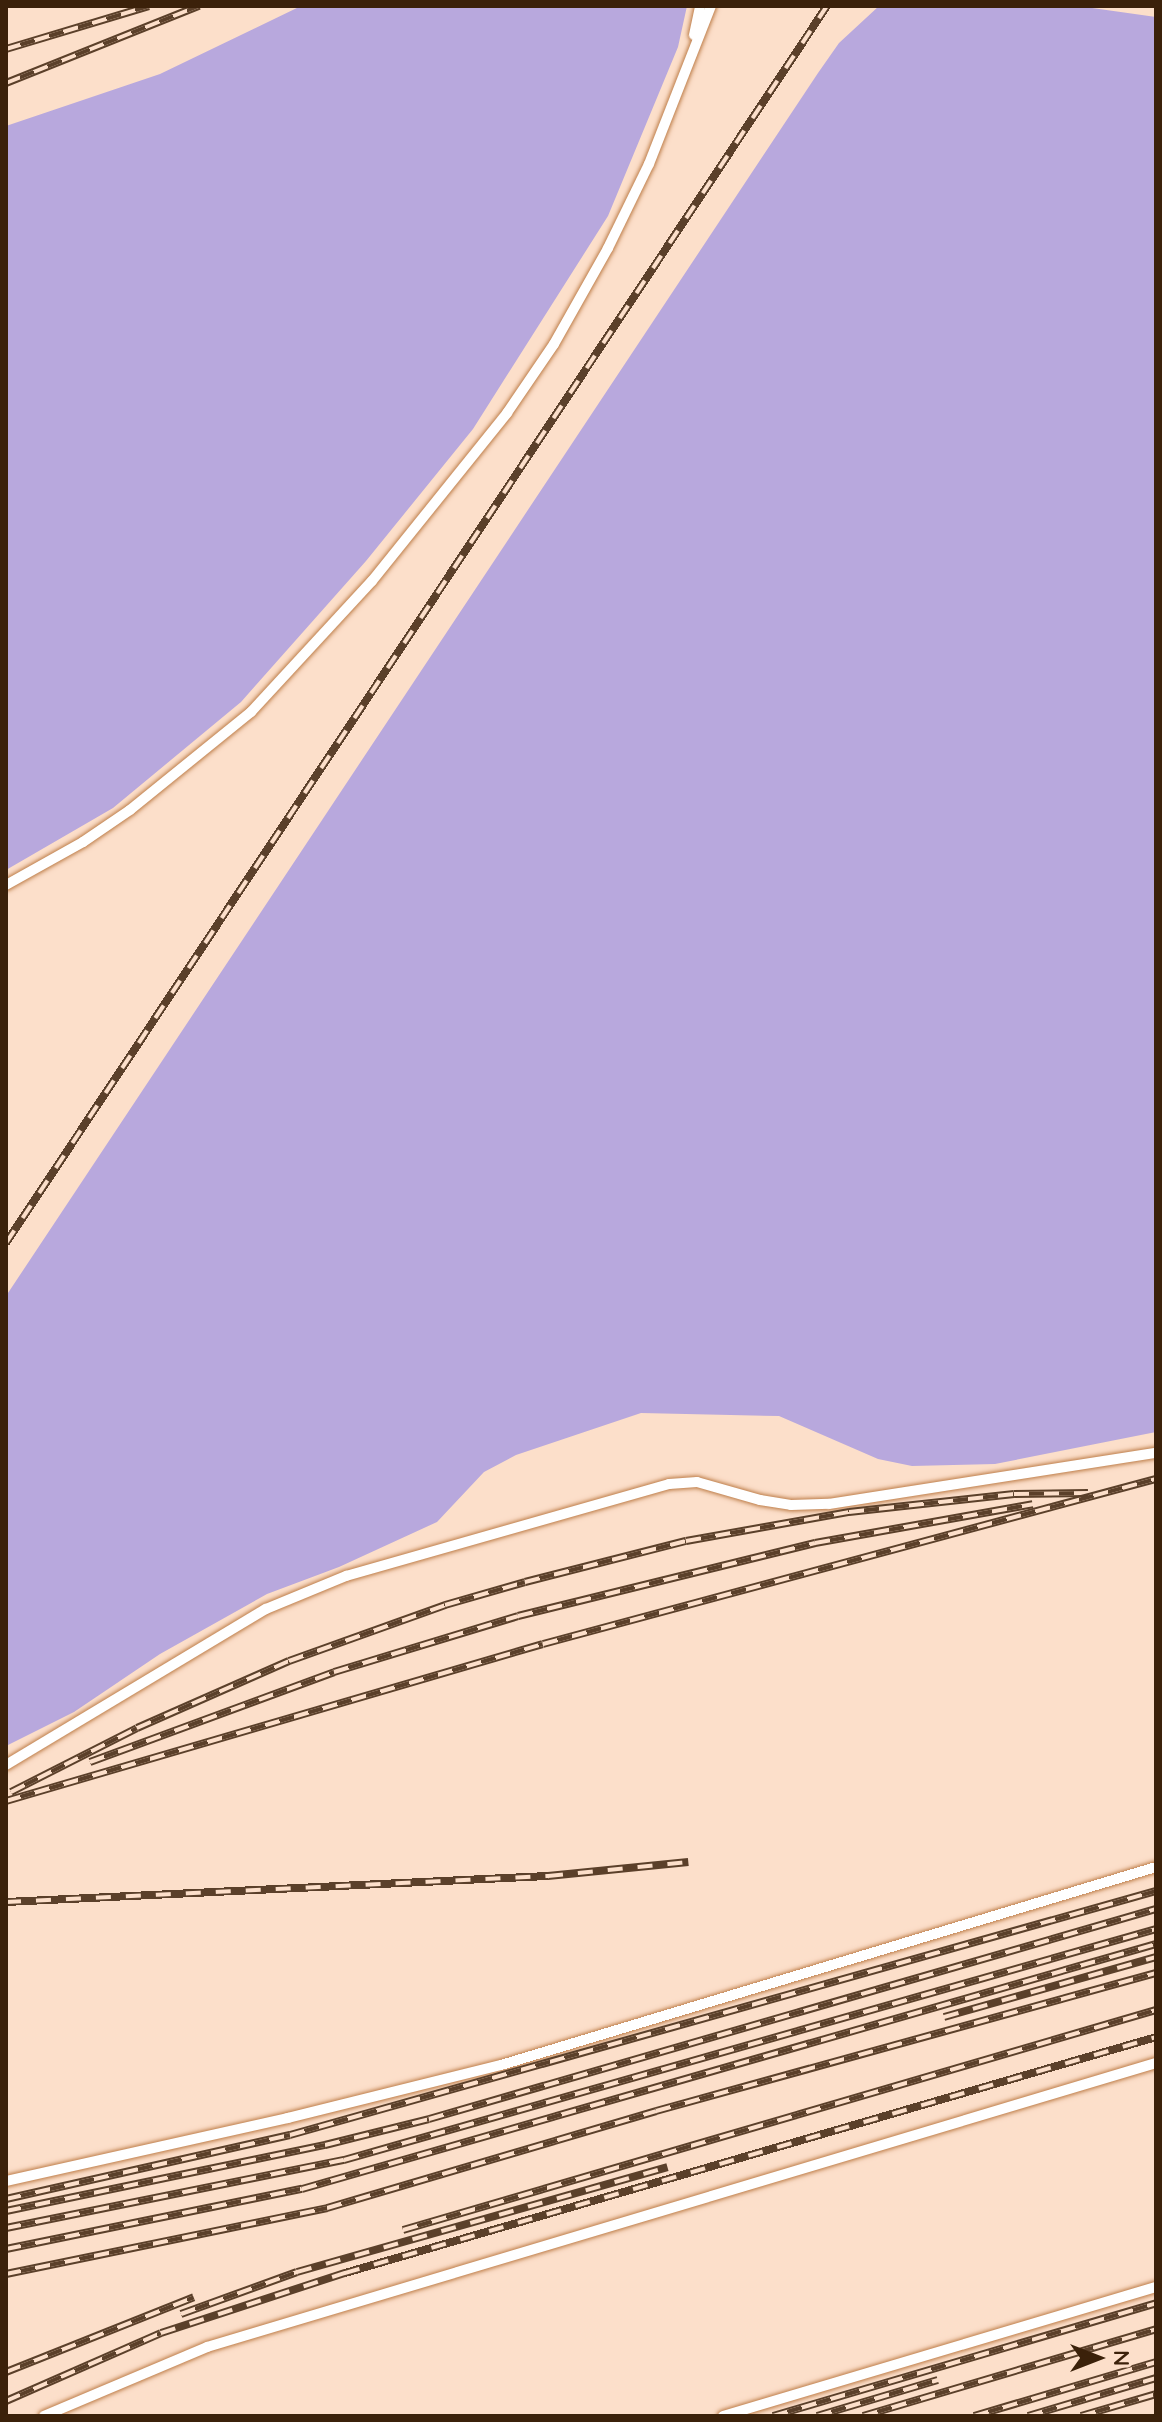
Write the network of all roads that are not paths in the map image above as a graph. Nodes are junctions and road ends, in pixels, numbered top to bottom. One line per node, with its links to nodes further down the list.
1 (700, 6): 3 (lane)
2 (711, 6): 3 (lane)
3 (690, 56): 4 (lane)
4 (6, 885)
5 (1156, 1453): 6 (lane)
6 (6, 1765)
7 (1156, 1867): 9 (lane)
8 (1156, 2063): 11 (lane)
9 (6, 2181)
10 (1156, 2287): 12 (lane)
11 (44, 2416)
12 (723, 2416)

